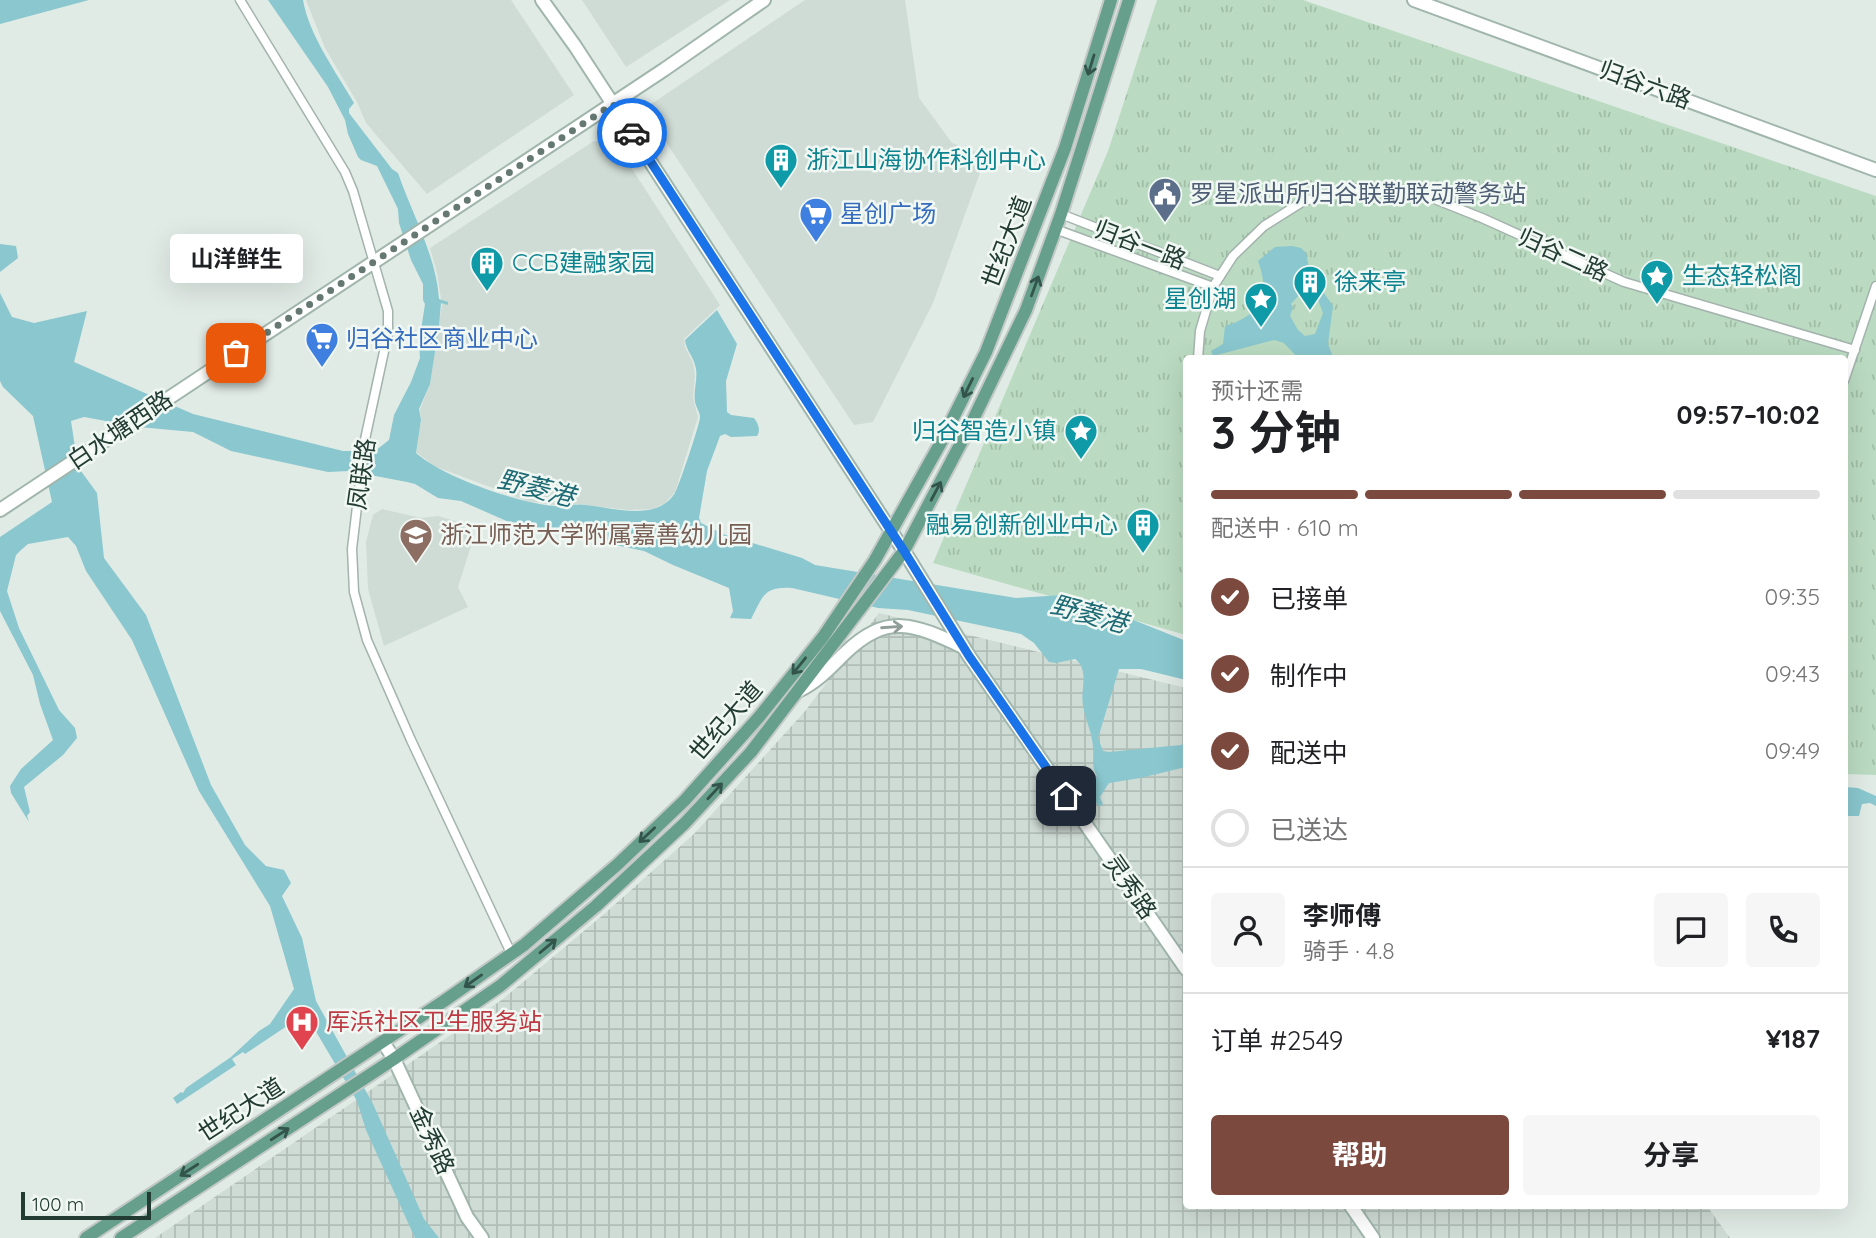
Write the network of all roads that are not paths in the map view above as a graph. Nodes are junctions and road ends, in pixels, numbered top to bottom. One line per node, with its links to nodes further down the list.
1 (240, 0): 11 (street, 凤联路)
2 (542, 0): 7 (street, 灵秀路)
3 (764, 0): 7 (street, 白水塘西路)
4 (1111, 0): 19 (main road, 世纪大道, one-way to 19)
5 (1129, 0): 9 (main road, 世纪大道)
6 (1414, 0): 8 (street, 归谷六路)
7 (613, 104): 11 (street, 白水塘西路); 19 (street, 灵秀路)
8 (1876, 170)
9 (1061, 214): 10 (main road, 世纪大道); 12 (street, 归谷一路)
10 (1055, 229): 14 (street, 归谷一路); 20 (main road, 世纪大道, one-way to 10)
11 (373, 262): 18 (street, 白水塘西路); 23 (street, 凤联路)
12 (1220, 275): 14 (street, 归谷二路); 15 (street, 归谷二路)
13 (1876, 286): 15 (street)
14 (1213, 287): 16 (street, 归谷二路)
15 (1855, 350): 17 (street)
16 (1198, 355)
17 (1848, 370)
18 (0, 510)
19 (891, 531): 20 (street, 灵秀路); 23 (main road, 世纪大道, one-way to 23)
20 (904, 551): 21 (street, 灵秀路); 22 (main road, 世纪大道)
21 (963, 647): 22 (street, one-way to 21); 24 (street, 灵秀路)
22 (798, 691): 26 (main road, 世纪大道, one-way to 22)
23 (511, 953): 25 (main road, 世纪大道, one-way to 25)
24 (1183, 965)
25 (383, 1042): 26 (street, 金秀路); 28 (main road, 世纪大道, one-way to 28)
26 (394, 1059): 29 (main road, 世纪大道, one-way to 26); 30 (street, 金秀路)
27 (1353, 1209): 31 (street)
28 (86, 1238)
29 (121, 1238)
30 (482, 1238)
31 (1373, 1238)

